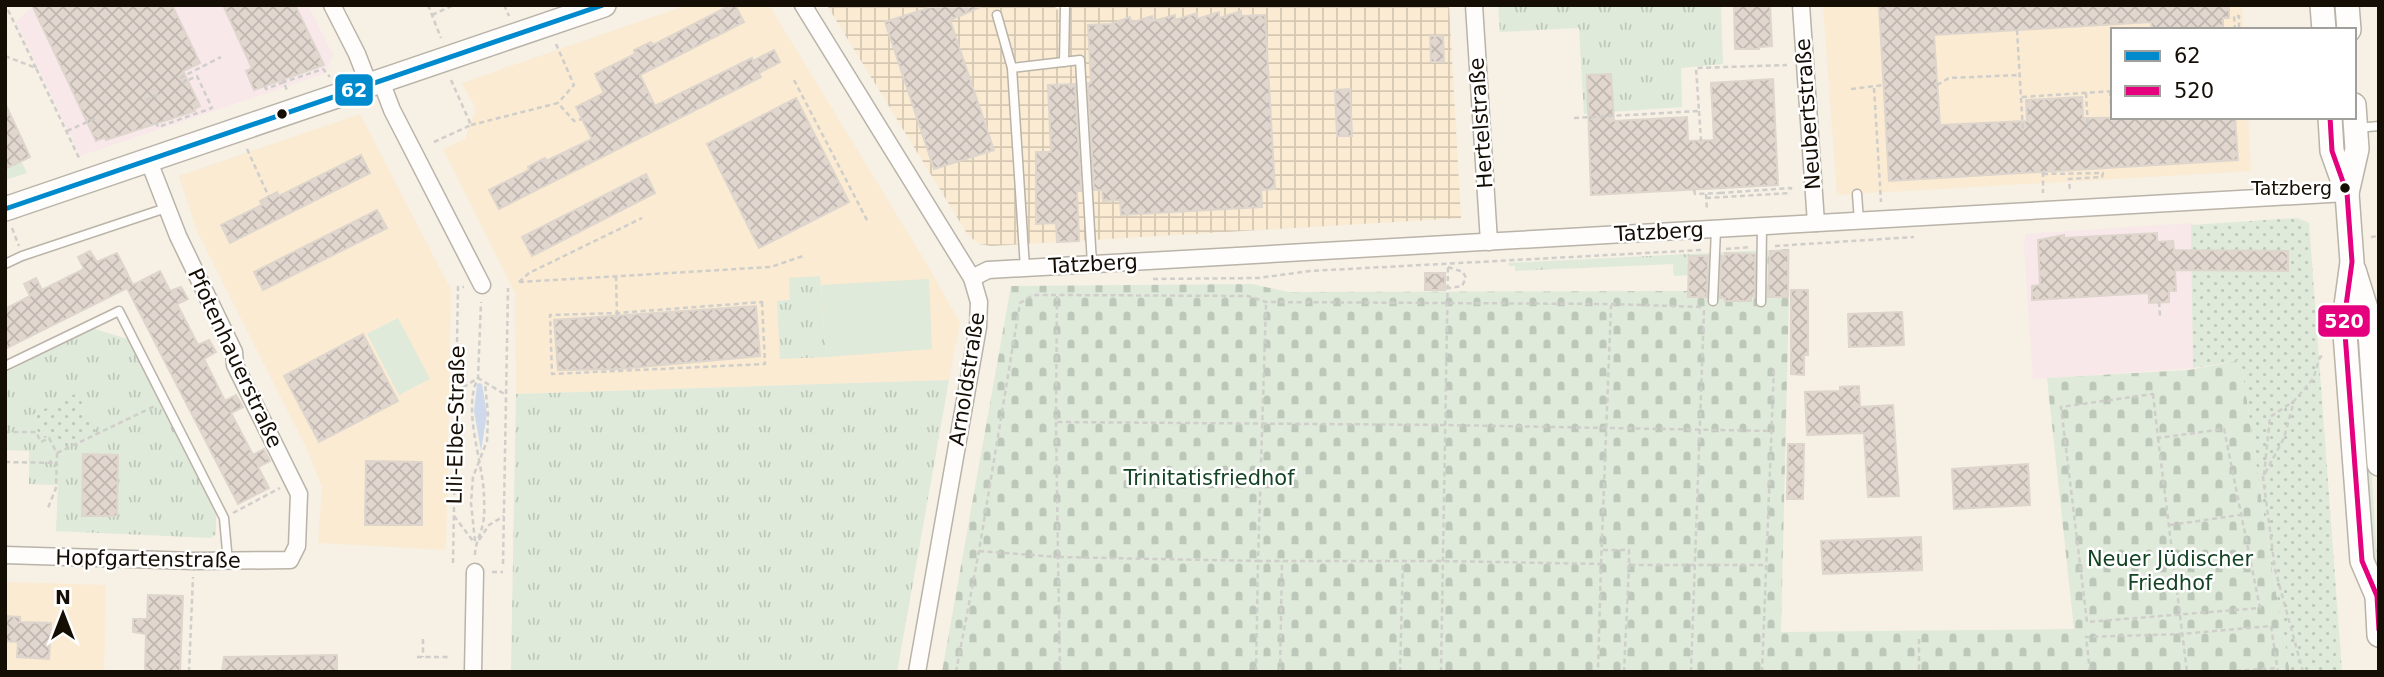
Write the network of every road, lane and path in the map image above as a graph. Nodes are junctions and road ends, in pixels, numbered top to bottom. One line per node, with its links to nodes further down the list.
1 (331, 5): 34 (street)
2 (428, 5): 13 (path)
3 (454, 5): 13 (path)
4 (504, 5): 15 (path)
5 (604, 5): 34 (main road)
6 (803, 5): 92 (street, Arnoldstraße)
7 (1474, 5): 81 (street, Hertelstraße)
8 (1801, 5): 77 (street, Neubertstraße)
9 (2322, 5): 16 (main road)
10 (2347, 5): 17 (main road)
11 (1065, 8): 23 (lane)
12 (8, 10): 25 (path)
13 (432, 15): 19 (path)
14 (997, 15): 26 (lane)
15 (509, 16)
16 (2324, 28)
17 (2349, 28)
18 (2017, 30): 27 (path)
19 (442, 39)
20 (556, 44): 46 (path)
21 (5, 56): 25 (path)
22 (221, 57): 29 (path)
23 (1064, 62): 26 (lane); 88 (lane)
24 (1769, 65): 47 (path)
25 (36, 68): 56 (path)
26 (1012, 68): 90 (lane)
27 (2020, 75): 36 (path); 44 (path)
28 (330, 77): 32 (path)
29 (180, 78)
30 (451, 80): 54 (path)
31 (794, 80): 76 (path)
32 (283, 81): 39 (path); 43 (path)
33 (182, 83): 53 (path)
34 (375, 83): 61 (main road); 94 (street)
35 (1884, 85): 37 (path)
36 (1937, 85)
37 (1874, 88): 38 (path); 70 (path)
38 (1852, 89)
39 (287, 91)
40 (2111, 91): 42 (path)
41 (161, 93): 45 (path)
42 (2086, 93): 44 (path); 55 (path)
43 (262, 94)
44 (2021, 97): 57 (path)
45 (146, 100)
46 (558, 103): 50 (path); 54 (path)
47 (1699, 111): 49 (path); 58 (path)
48 (96, 118): 56 (path)
49 (1574, 118)
50 (582, 119)
51 (2330, 119): 66 (main road)
52 (2363, 120): 66 (main road)
53 (156, 122)
54 (471, 125): 59 (path)
55 (2088, 128)
56 (66, 131): 62 (path)
57 (2023, 132)
58 (1701, 141)
59 (434, 142)
60 (246, 147): 69 (path)
61 (148, 159): 71 (street, Pfotenhauerstraße); 73 (main road)
62 (80, 160)
63 (1694, 190): 68 (path)
64 (2070, 192): 65 (path)
65 (2043, 193)
66 (2347, 193): 75 (street, Tatzberg); 86 (main road)
67 (1857, 194): 75 (lane)
68 (1706, 196): 68 (path); 72 (path)
69 (269, 197)
70 (1881, 203)
71 (166, 208): 84 (lane); 130 (street, Pfotenhauerstraße)
72 (1707, 213)
73 (9, 218): 84 (path)
74 (642, 218): 91 (path)
75 (1859, 220): 77 (street, Tatzberg)
76 (868, 222)
77 (1816, 223): 78 (street, Tatzberg)
78 (1762, 226): 79 (street, Tatzberg); 82 (lane)
79 (1716, 229): 81 (street, Tatzberg); 83 (lane)
80 (1914, 237): 82 (path)
81 (1489, 242): 88 (street, Tatzberg)
82 (1761, 247): 83 (path); 101 (lane)
83 (1715, 250): 89 (path); 99 (lane)
84 (22, 256): 87 (lane)
85 (803, 256): 91 (path)
86 (2352, 262): 128 (main road); 156 (main road)
87 (5, 264)
88 (1092, 264): 90 (street, Tatzberg)
89 (1448, 265): 93 (path); 97 (path); 97 (path)
90 (1025, 268): 92 (street, Tatzberg)
91 (616, 276): 105 (path)
92 (972, 278): 168 (street, Arnoldstraße)
93 (1147, 279)
94 (482, 285): 110 (path)
95 (458, 287): 112 (path, Lili-Elbe-Straße)
96 (508, 288): 113 (path)
97 (1449, 288): 103 (path)
98 (1057, 295): 100 (path); 116 (path); 139 (path)
99 (1713, 301)
100 (1266, 302): 103 (path); 117 (path)
101 (1761, 302)
102 (2159, 302): 106 (path)
103 (1448, 303): 104 (path); 118 (path)
104 (1612, 304): 119 (path); 120 (path)
105 (617, 314): 105 (path)
106 (2160, 316)
107 (2323, 356): 115 (path)
108 (5, 366): 114 (lane)
109 (1774, 367): 121 (path)
110 (478, 378): 111 (path); 112 (path); 125 (path)
111 (485, 383): 113 (path); 125 (path)
112 (456, 392): 133 (path, Lili-Elbe-Straße)
113 (506, 395): 134 (path)
114 (165, 401): 124 (path); 135 (lane)
115 (2294, 401): 129 (path); 129 (path)
116 (1056, 422): 117 (path); 141 (path)
117 (1261, 423): 118 (path); 144 (path)
118 (1445, 425): 119 (path); 147 (path)
119 (1606, 427): 120 (path); 138 (path)
120 (1701, 429): 121 (path); 153 (path)
121 (1772, 431): 154 (path)
122 (5, 432): 124 (path)
123 (2158, 438): 132 (path); 136 (path); 157 (path)
124 (57, 453): 127 (path)
125 (479, 460): 137 (path); 137 (path)
126 (5, 462): 127 (path)
127 (57, 463): 131 (path)
128 (2379, 464)
129 (2263, 477): 183 (path)
130 (293, 481): 135 (path); 142 (street, Pfotenhauerstraße)
131 (48, 508)
132 (2240, 515): 136 (path); 157 (path)
133 (454, 516): 137 (path); 149 (path, Lili-Elbe-Straße)
134 (504, 516): 137 (path); 150 (path)
135 (224, 518): 148 (lane)
136 (2169, 525): 157 (path)
137 (475, 544): 155 (path)
138 (1602, 550): 151 (path); 152 (path)
139 (979, 551): 141 (path); 169 (path)
140 (5, 555): 143 (street, Hopfgartenstraße)
141 (1058, 557): 144 (path); 170 (path)
142 (290, 560): 148 (street, Hopfgartenstraße)
143 (194, 561): 148 (street, Hopfgartenstraße); 166 (path)
144 (1258, 561): 145 (path); 171 (path)
145 (1282, 561): 146 (path); 172 (path)
146 (1403, 561): 147 (path); 173 (path)
147 (1442, 561): 151 (path); 174 (path)
148 (228, 562)
149 (453, 563)
150 (503, 564)
151 (1601, 564): 175 (path)
152 (1629, 565): 153 (path); 176 (path)
153 (1695, 565): 154 (path); 177 (path)
154 (1766, 565): 178 (path)
155 (475, 572): 167 (street)
156 (2378, 592): 159 (main road)
157 (2180, 615): 158 (path)
158 (2182, 634): 165 (path); 180 (path); 181 (path)
159 (2379, 635)
160 (423, 639): 163 (path)
161 (1919, 639): 179 (path)
162 (417, 657): 163 (path)
163 (423, 657): 164 (path)
164 (451, 657)
165 (2278, 670): 182 (path)
166 (189, 672)
167 (473, 672)
168 (917, 672)
169 (956, 672)
170 (1059, 672)
171 (1256, 672)
172 (1280, 672)
173 (1400, 672)
174 (1441, 672)
175 (1598, 672)
176 (1624, 672)
177 (1691, 672)
178 (1762, 672)
179 (1919, 672)
180 (2091, 672)
181 (2187, 672)
182 (2219, 672)
183 (2303, 672)

